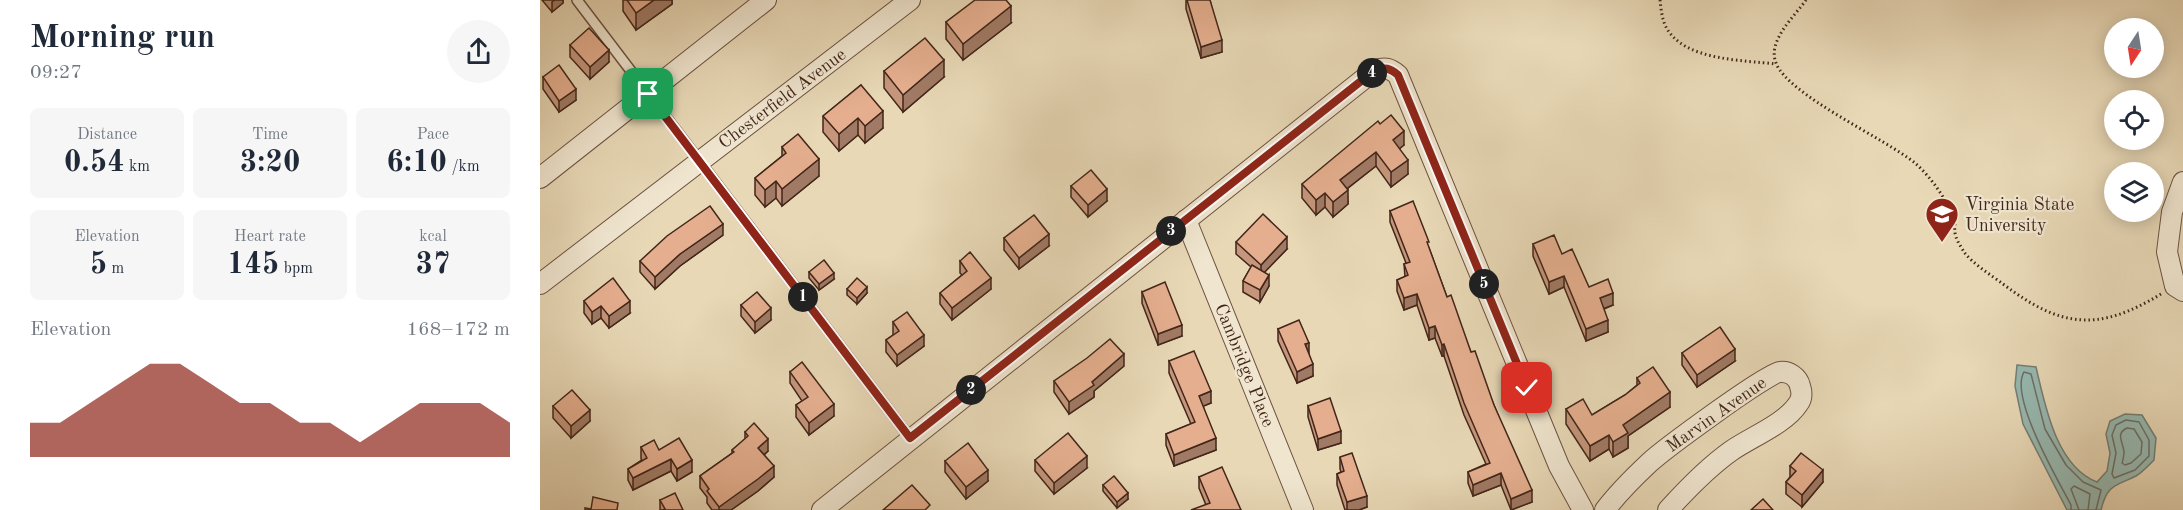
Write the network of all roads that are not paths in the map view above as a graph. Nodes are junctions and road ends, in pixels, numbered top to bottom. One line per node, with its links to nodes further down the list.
1 (577, 0): 4 (lane)
2 (766, 0): 4 (street)
3 (910, 0): 5 (street, Chesterfield Avenue)
4 (648, 94): 5 (lane); 6 (street)
5 (699, 161): 9 (street, Chesterfield Avenue); 11 (lane)
6 (540, 178)
7 (2183, 182): 10 (street)
8 (1186, 220): 11 (street); 13 (street, Cambridge Place); 14 (street)
9 (540, 284)
10 (2179, 288)
11 (910, 438): 12 (street)
12 (822, 510)
13 (1303, 510)
14 (1583, 510)
15 (1605, 510): 16 (street, Marvin Avenue)
16 (1668, 510)

